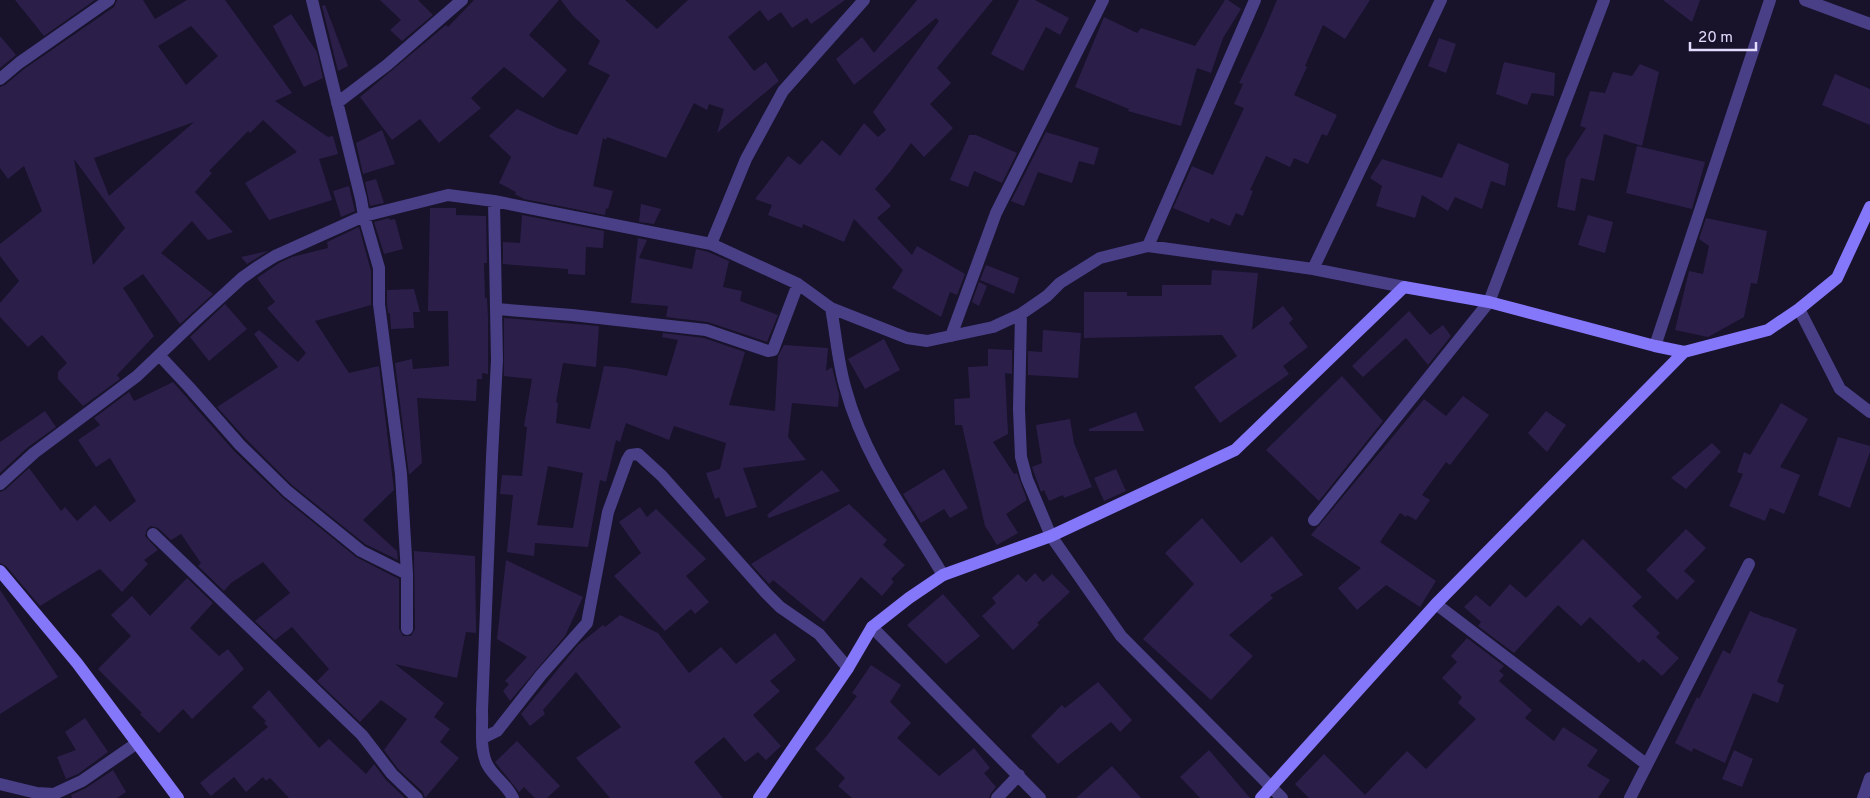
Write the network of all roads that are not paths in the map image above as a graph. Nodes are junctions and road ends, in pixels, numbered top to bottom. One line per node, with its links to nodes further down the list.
1 (109, 0): 12 (street)
2 (312, 0): 13 (street)
3 (462, 0): 13 (street)
4 (864, 0): 17 (street)
5 (1103, 0): 27 (street)
6 (1256, 0): 18 (street)
7 (1441, 0): 19 (street)
8 (1604, 0): 22 (street)
9 (1770, 0): 28 (street)
10 (1805, 0): 11 (street)
11 (1870, 24)
12 (0, 79)
13 (337, 103): 16 (street)
14 (494, 200): 16 (street); 17 (street); 24 (street)
15 (1870, 207): 25 (street)
16 (364, 216): 30 (street); 38 (street)
17 (711, 244): 20 (street)
18 (1148, 246): 19 (street); 26 (street)
19 (1313, 269): 21 (street)
20 (798, 284): 23 (street); 24 (street)
21 (1404, 287): 22 (street); 35 (street)
22 (1489, 302): 28 (street); 33 (street)
23 (831, 308): 27 (street); 39 (street)
24 (496, 309): 44 (street)
25 (1799, 309): 29 (street); 31 (street)
26 (1021, 314): 27 (street); 35 (street)
27 (951, 336)
28 (1655, 346): 29 (street)
29 (1684, 352): 40 (street)
30 (160, 356): 32 (street); 38 (street)
31 (1870, 412)
32 (0, 484)
33 (1314, 520)
34 (153, 534): 52 (street)
35 (1051, 536): 39 (street); 50 (street)
36 (1749, 564): 46 (street)
37 (0, 571): 45 (street)
38 (406, 574): 42 (street)
39 (943, 575): 41 (street)
40 (1436, 604): 46 (street); 50 (street)
41 (872, 627): 43 (street); 47 (street)
42 (407, 629)
43 (848, 668): 44 (street); 54 (street)
44 (483, 738): 53 (street)
45 (137, 743): 49 (street); 51 (street)
46 (1646, 764): 59 (street)
47 (1019, 774): 55 (street); 56 (street)
48 (1870, 778): 60 (street)
49 (0, 784)
50 (1272, 788): 57 (street); 58 (street)
51 (178, 798)
52 (417, 798)
53 (513, 798)
54 (759, 798)
55 (996, 798)
56 (1040, 798)
57 (1261, 798)
58 (1282, 798)
59 (1630, 798)
60 (1863, 798)

